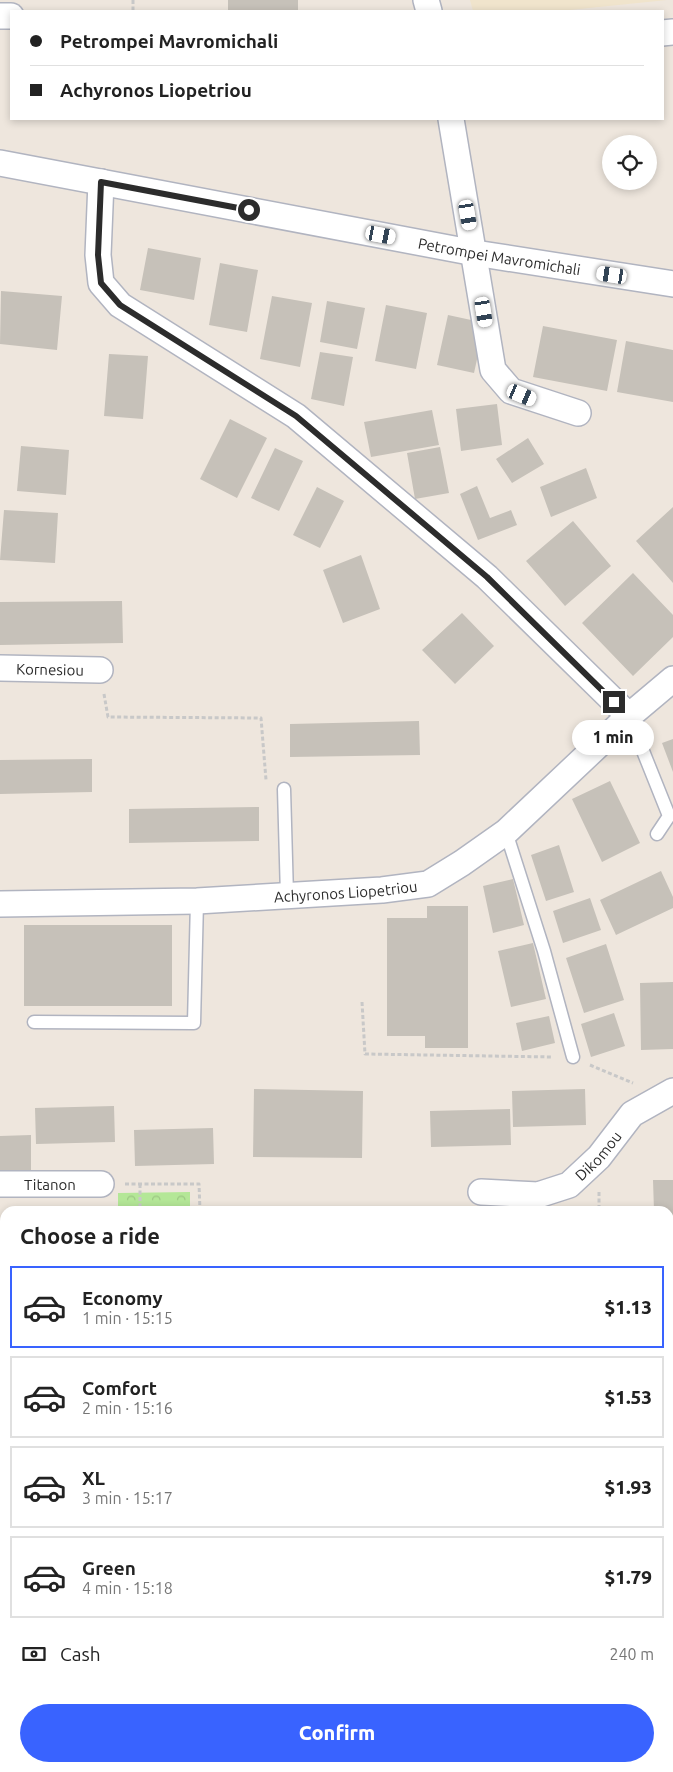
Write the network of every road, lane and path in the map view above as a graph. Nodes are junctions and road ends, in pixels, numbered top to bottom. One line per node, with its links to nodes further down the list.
1 (451, 120): 4 (street)
2 (0, 163): 3 (street, Petrompei Mavromichali)
3 (101, 182): 4 (street, Petrompei Mavromichali); 10 (street)
4 (475, 253): 5 (street, Petrompei Mavromichali); 6 (street)
5 (673, 284)
6 (578, 413)
7 (0, 668): 8 (street, Kornesiou)
8 (100, 670): 11 (path)
9 (673, 678): 10 (street, Achyronos Liopetriou)
10 (629, 716): 12 (street, Achyronos Liopetriou); 13 (lane)
11 (284, 789): 14 (lane)
12 (506, 832): 14 (street, Achyronos Liopetriou); 19 (lane)
13 (657, 834)
14 (287, 896): 15 (street, Achyronos Liopetriou)
15 (197, 901): 16 (street, Achyronos Liopetriou); 18 (lane)
16 (0, 904)
17 (362, 1002): 19 (path)
18 (34, 1022)
19 (573, 1057): 20 (path)
20 (668, 1094): 24 (street, Dikomou)
21 (0, 1184): 22 (street, Titanon)
22 (101, 1184): 23 (path)
23 (140, 1184): 25 (path); 26 (path)
24 (481, 1192)
25 (140, 1206)
26 (200, 1206)

